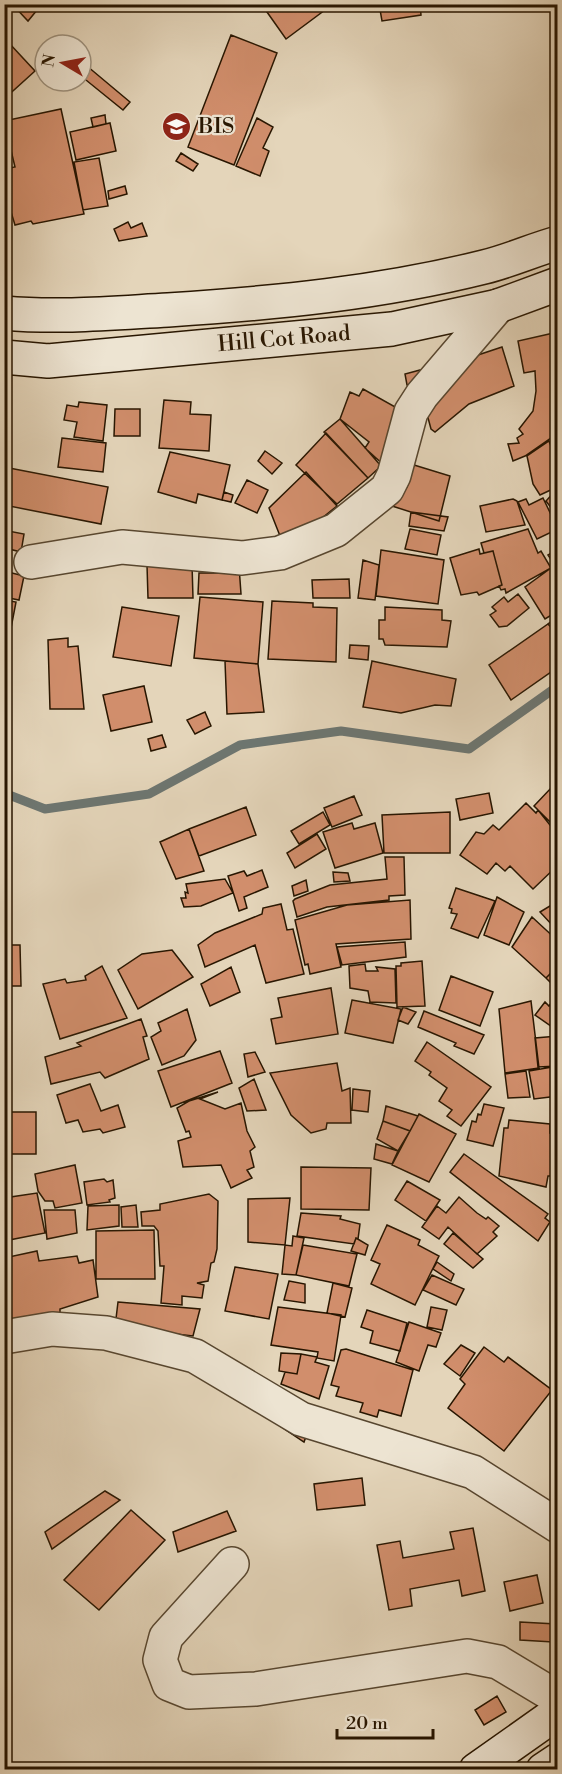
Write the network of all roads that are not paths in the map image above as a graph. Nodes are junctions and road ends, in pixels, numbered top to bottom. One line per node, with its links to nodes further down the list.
1 (558, 243): 4 (street, Hill Cot Road)
2 (556, 288): 3 (street, Hill Cot Road)
3 (498, 306): 5 (street, Hill Cot Road); 6 (street)
4 (4, 313)
5 (4, 357)
6 (31, 562)
7 (4, 1337): 8 (street)
8 (553, 1512)
9 (232, 1564): 10 (street)
10 (558, 1698)
11 (558, 1712): 13 (street)
12 (558, 1760): 14 (street)
13 (476, 1770)
14 (543, 1770)

